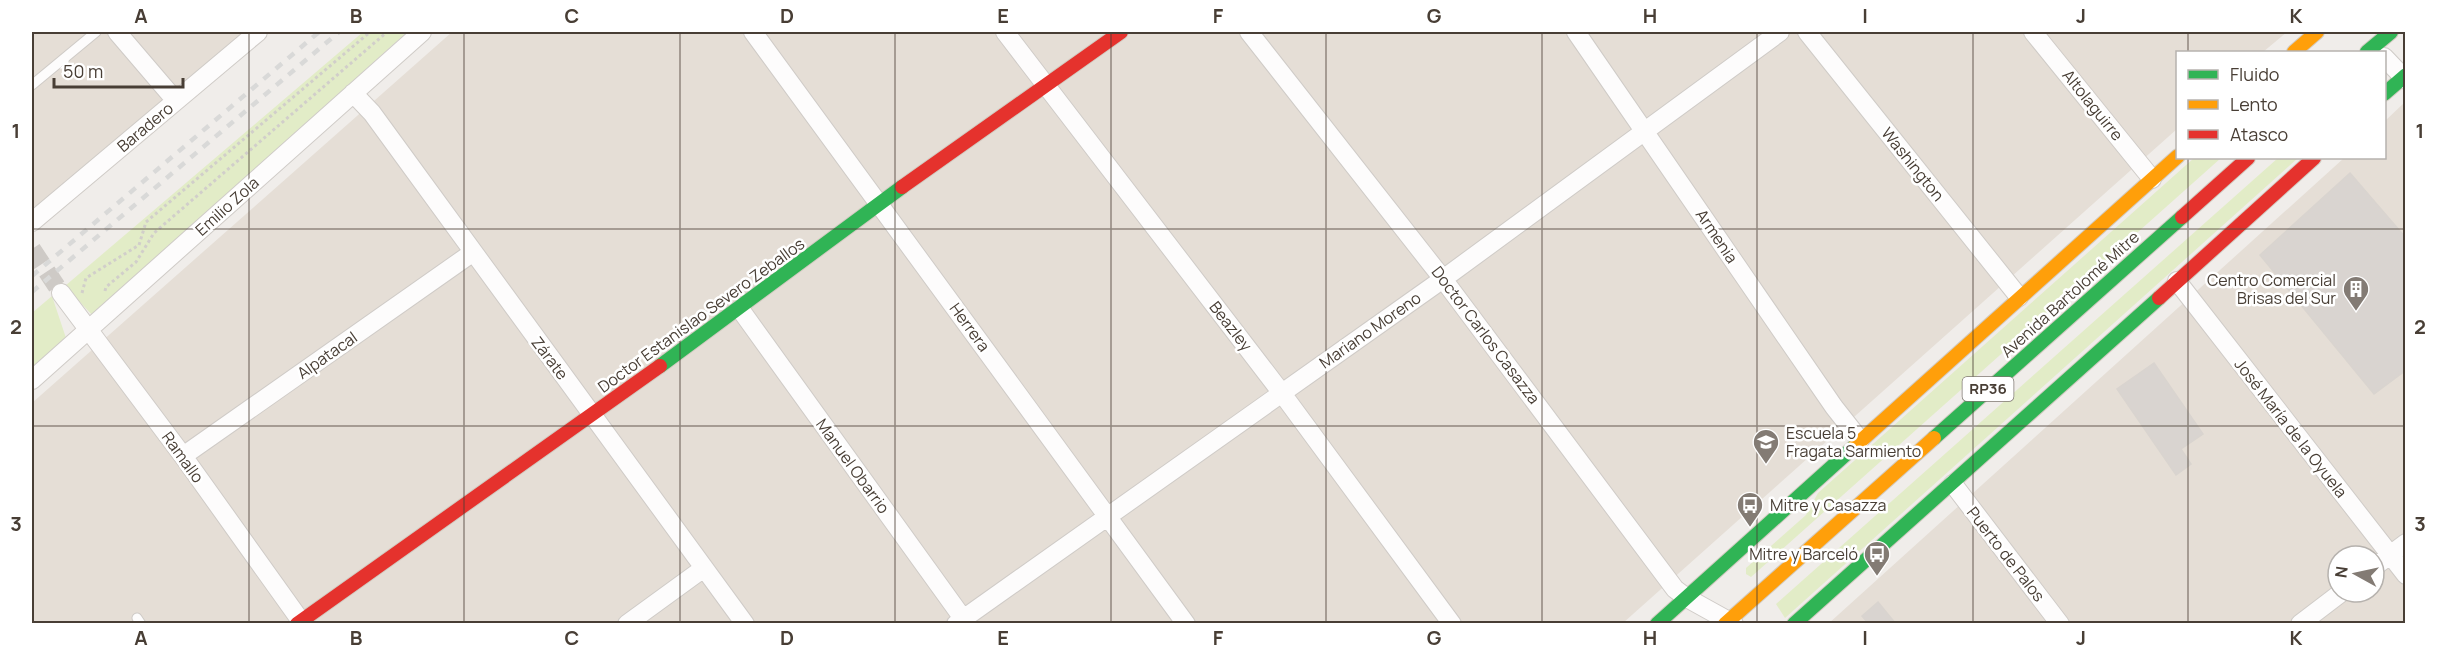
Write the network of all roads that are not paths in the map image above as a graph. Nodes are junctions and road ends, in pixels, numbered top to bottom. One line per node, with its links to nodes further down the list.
1 (96, 32): 19 (lane)
2 (117, 32): 23 (street)
3 (258, 32): 23 (street, Baradero)
4 (422, 32): 21 (street, Emilio Zola)
5 (753, 32): 29 (street, Herrera)
6 (1005, 32): 20 (street, Beazley)
7 (1121, 32): 20 (street, Doctor Estanislao Severo Zeballos)
8 (1249, 32): 32 (street, Doctor Carlos Casazza)
9 (1576, 32): 24 (street, Armenia)
10 (1780, 32): 24 (street, Mariano Moreno)
11 (1806, 32): 35 (street, Washington)
12 (2033, 32): 28 (street, Altolaguirre)
13 (2317, 32): 16 (street)
14 (2391, 32): 15 (street)
15 (2374, 48)
16 (2295, 51)
17 (2386, 60): 18 (street)
18 (2405, 78): 22 (street)
19 (32, 85)
20 (1047, 86): 29 (street, Doctor Estanislao Severo Zeballos); 39 (street, Beazley)
21 (353, 93): 31 (street, Zárate); 37 (street, Emilio Zola)
22 (2386, 93)
23 (176, 101): 30 (street, Baradero)
24 (1644, 130): 32 (street, Mariano Moreno); 41 (street, Armenia)
25 (2176, 158): 28 (street, Avenida Bartolomé Mitre)
26 (2247, 159): 53 (street, Avenida Bartolomé Mitre / RP36)
27 (2313, 159): 33 (street)
28 (2152, 179): 35 (street, Avenida Bartolomé Mitre)
29 (879, 204): 36 (street, Doctor Estanislao Severo Zeballos); 44 (street, Herrera)
30 (32, 222)
31 (472, 253): 40 (street, Zárate); 42 (street, Alpatacal)
32 (1443, 279): 39 (street, Mariano Moreno); 50 (street, Doctor Carlos Casazza)
33 (2177, 281): 43 (street); 46 (street, José María de la Oyuela)
34 (61, 293): 37 (street, Ramallo)
35 (2019, 297): 41 (street, Avenida Bartolomé Mitre)
36 (740, 309): 40 (street, Doctor Estanislao Severo Zeballos); 52 (street, Manuel Obarrio)
37 (88, 332): 38 (street, Emilio Zola); 42 (street, Ramallo)
38 (32, 380)
39 (1281, 392): 44 (street, Mariano Moreno); 58 (street, Beazley)
40 (592, 415): 48 (street, Zárate); 54 (street, Doctor Estanislao Severo Zeballos)
41 (1860, 440): 50 (street, Avenida Bartolomé Mitre)
42 (183, 456): 54 (street, Ramallo)
43 (1953, 484): 60 (street); 61 (street, Puerto de Palos)
44 (1107, 515): 52 (street, Mariano Moreno); 57 (street, Herrera)
45 (2406, 543): 46 (street)
46 (2390, 555): 47 (street); 49 (street, José María de la Oyuela)
47 (2386, 558)
48 (704, 568): 55 (street); 56 (street, Zárate)
49 (2406, 576)
50 (1687, 598): 53 (street, Doctor Carlos Casazza); 59 (street, Avenida Bartolomé Mitre)
51 (2326, 604): 62 (street)
52 (962, 622)
53 (1729, 622)
54 (300, 623)
55 (627, 624)
56 (745, 624)
57 (1186, 624)
58 (1452, 624)
59 (1658, 624)
60 (1794, 624)
61 (2060, 624)
62 (2300, 624)

